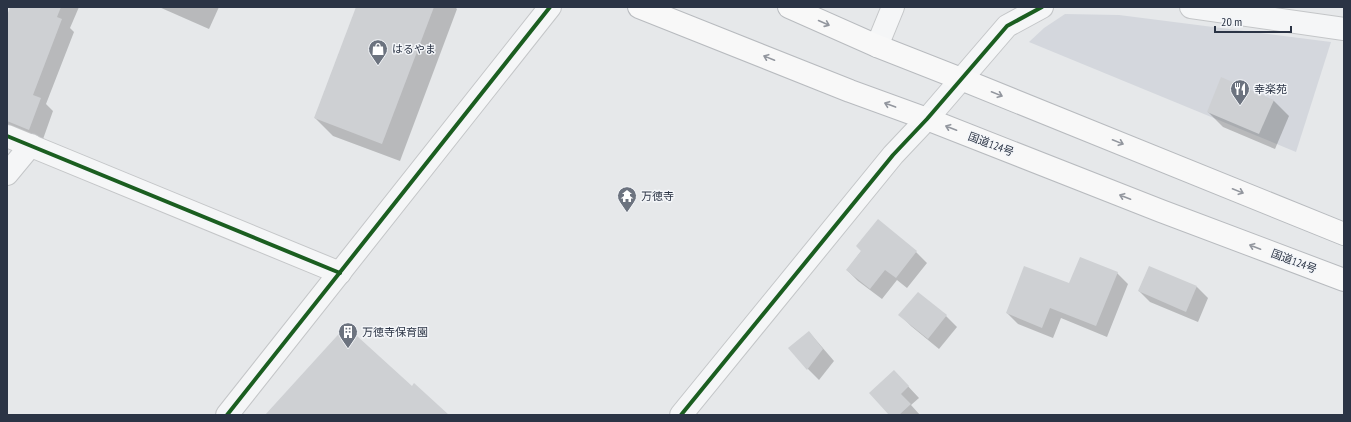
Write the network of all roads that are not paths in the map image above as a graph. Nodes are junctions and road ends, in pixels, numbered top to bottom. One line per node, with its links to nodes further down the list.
1 (550, 7): 15 (street)
2 (639, 7): 10 (highway, 国道124号, one-way to 2)
3 (789, 7): 8 (highway, one-way to 8)
4 (893, 7): 8 (street)
5 (1042, 7): 9 (street)
6 (1191, 7): 7 (street)
7 (1344, 28)
8 (877, 46): 9 (highway)
9 (961, 79): 10 (street); 14 (highway, one-way to 14)
10 (927, 119): 16 (highway, 国道124号, one-way to 10); 18 (street)
11 (7, 136): 12 (street)
12 (31, 145): 13 (street); 15 (street)
13 (7, 174)
14 (1344, 234)
15 (340, 273): 17 (street)
16 (1344, 280)
17 (227, 415)
18 (681, 415)

